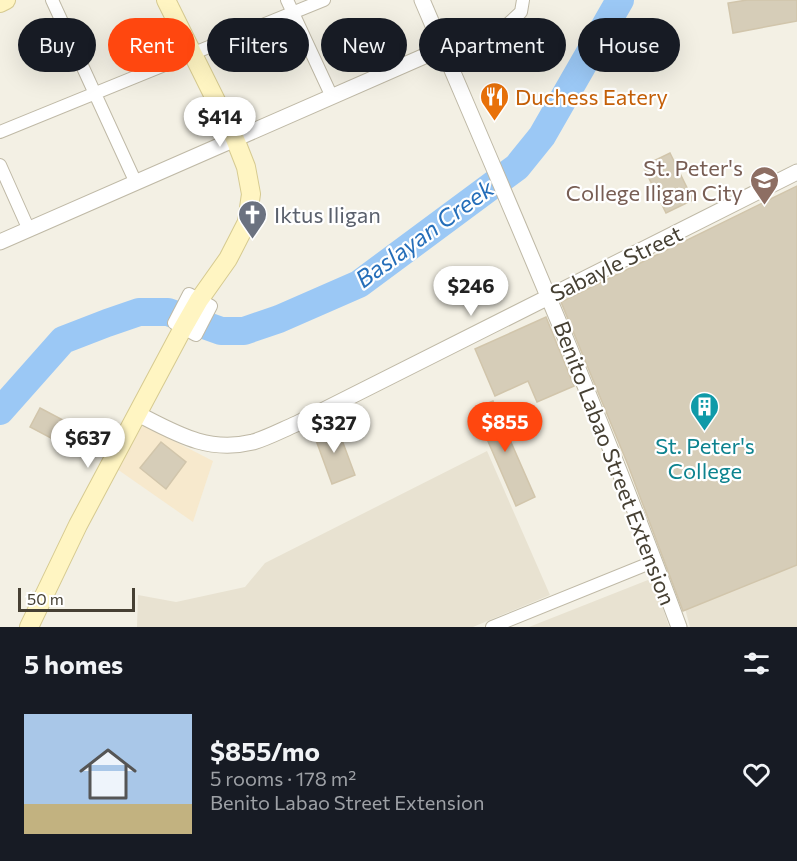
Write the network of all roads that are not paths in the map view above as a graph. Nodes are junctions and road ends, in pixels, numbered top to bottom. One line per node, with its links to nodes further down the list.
1 (6, 0): 7 (main road)
2 (52, 0): 18 (street)
3 (166, 0): 10 (main road)
4 (287, 0): 9 (street)
5 (324, 0): 9 (street)
6 (422, 0): 11 (street, Benito Labao Street Extension)
7 (0, 3)
8 (522, 6): 12 (street)
9 (293, 13): 13 (street); 19 (street)
10 (175, 18)
11 (430, 18)
12 (513, 18)
13 (195, 53)
14 (195, 58): 21 (main road)
15 (419, 59): 19 (street)
16 (148, 72): 18 (street)
17 (453, 72): 27 (street, Benito Labao Street Extension)
18 (94, 94): 20 (street); 24 (street)
19 (332, 97): 21 (street)
20 (0, 132)
21 (235, 139): 24 (street); 28 (main road)
22 (0, 165): 25 (street)
23 (797, 172): 27 (street, Sabayle Street)
24 (136, 183): 25 (street)
25 (29, 230): 26 (street)
26 (0, 242)
27 (549, 296): 28 (street, Sabayle Street); 29 (street, Benito Labao Street Extension)
28 (138, 414): 30 (main road)
29 (655, 561): 31 (street); 32 (street, Benito Labao Street Extension)
30 (29, 627)
31 (492, 627)
32 (679, 627)

